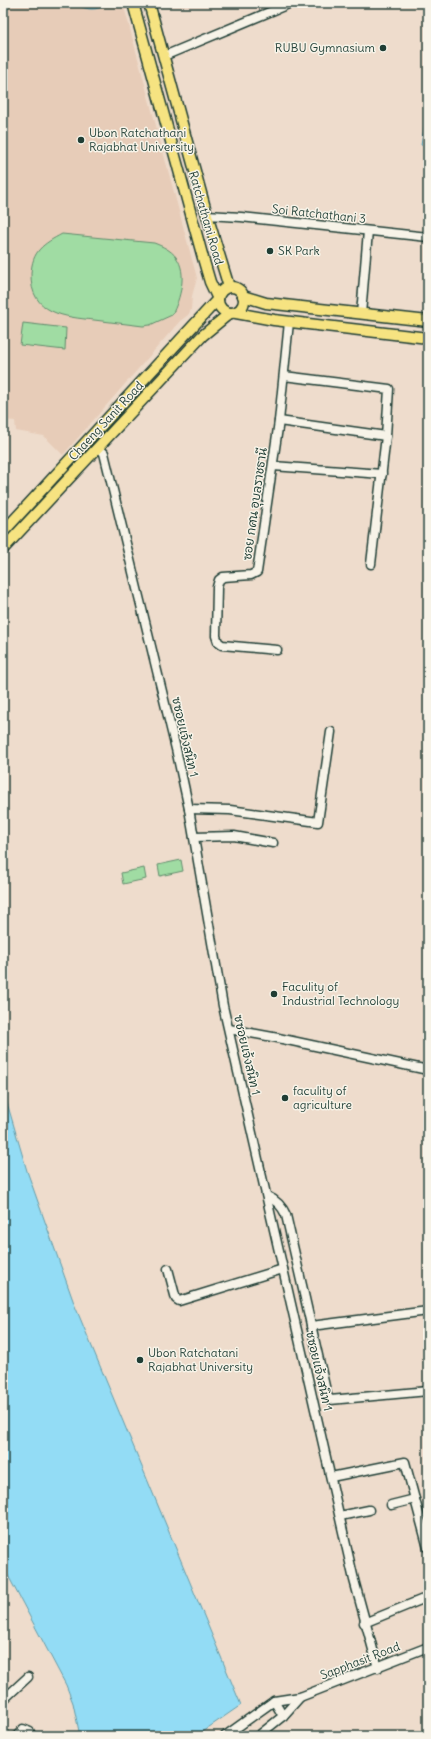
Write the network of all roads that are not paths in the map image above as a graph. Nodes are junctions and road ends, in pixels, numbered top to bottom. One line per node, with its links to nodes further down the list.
1 (133, 3): 7 (main road, Ratchathani Road)
2 (149, 3): 5 (main road, Ratchathani Road)
3 (291, 3): 4 (street)
4 (276, 6): 5 (street)
5 (164, 56): 6 (main road, Ratchathani Road)
6 (207, 215): 7 (main road); 8 (street, Soi Ratchathani 3); 10 (main road, Ratchathani Road)
7 (192, 217): 12 (main road, Ratchathani Road)
8 (368, 231): 9 (street, Soi Ratchathani 3); 14 (street)
9 (428, 237)
10 (229, 287): 11 (main road); 12 (main road)
11 (243, 296): 13 (main road); 14 (main road)
12 (218, 299): 13 (main road); 24 (main road, Chaeng Sanit Road)
13 (233, 313): 16 (main road); 21 (main road, Chaeng Sanit Road)
14 (361, 314): 15 (main road)
15 (428, 321)
16 (289, 322): 17 (main road); 18 (street, ซอย กศน อุบลราชธานี)
17 (428, 338)
18 (284, 376): 19 (street, ซอย กศน อุบลราชธานี); 20 (street)
19 (279, 421): 20 (street); 22 (street, ซอย กศน อุบลราชธานี)
20 (386, 436): 23 (street)
21 (99, 448): 25 (main road, Chaeng Sanit Road); 29 (street, ซซอยแจ้งสนิท 1)
22 (273, 466): 23 (street); 27 (street, ซอย กศน อุบลราชธานี)
23 (382, 474): 26 (street)
24 (3, 532)
25 (3, 549)
26 (371, 564)
27 (277, 650)
28 (331, 732): 29 (street)
29 (190, 809): 30 (street, ซซอยแจ้งสนิท 1)
30 (194, 837): 31 (street); 32 (street, ซซอยแจ้งสนิท 1)
31 (273, 843)
32 (229, 1029): 33 (street); 34 (street, ซซอยแจ้งสนิท 1)
33 (428, 1070)
34 (266, 1196): 35 (street, ซซอยแจ้งสนิท 1); 38 (street)
35 (283, 1268): 36 (street); 40 (street, ซซอยแจ้งสนิท 1)
36 (168, 1269)
37 (428, 1311): 38 (street)
38 (311, 1326): 39 (street)
39 (428, 1391)
40 (331, 1477): 41 (street); 44 (street, ซซอยแจ้งสนิท 1)
41 (415, 1499): 42 (street); 45 (street)
42 (391, 1505)
43 (369, 1510): 44 (street)
44 (340, 1516): 47 (street, ซซอยแจ้งสนิท 1)
45 (428, 1548)
46 (428, 1597): 47 (street)
47 (364, 1623): 49 (street, ซซอยแจ้งสนิท 1)
48 (428, 1648): 49 (street, Sapphasit Road)
49 (378, 1668): 51 (street, Sapphasit Road)
50 (28, 1678): 52 (street)
51 (300, 1697): 53 (street, Sapphasit Road); 54 (street)
52 (3, 1700)
53 (274, 1701): 54 (street); 57 (street)
54 (283, 1716): 58 (street)
55 (16, 1736): 56 (street)
56 (31, 1736)
57 (225, 1736)
58 (258, 1736)

